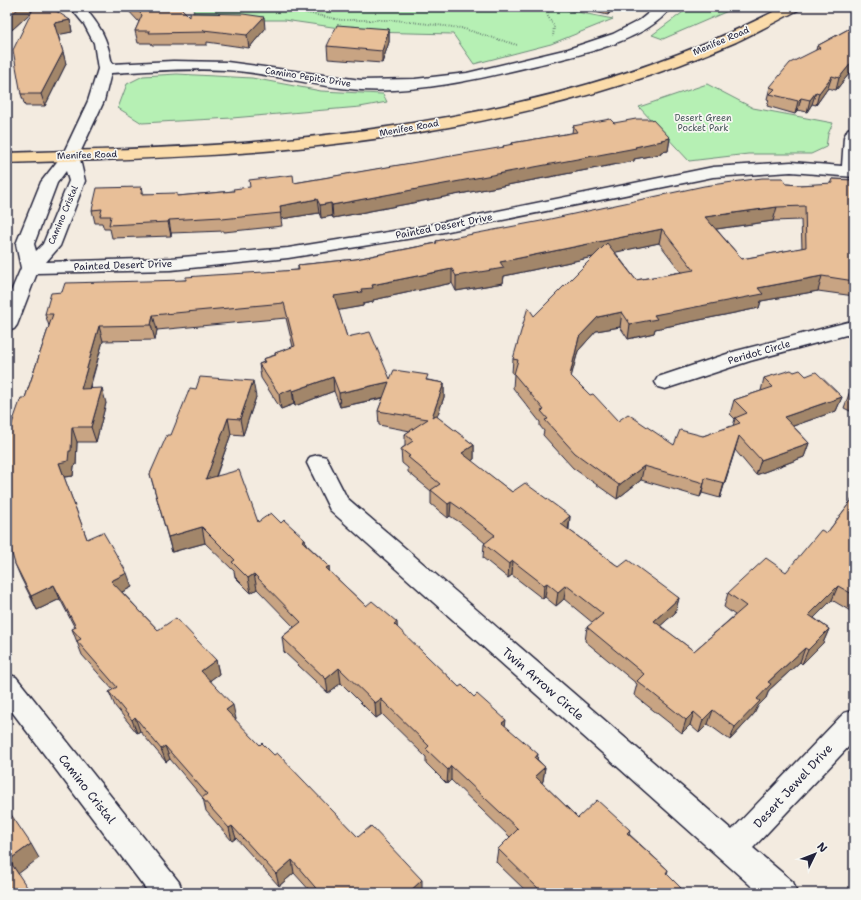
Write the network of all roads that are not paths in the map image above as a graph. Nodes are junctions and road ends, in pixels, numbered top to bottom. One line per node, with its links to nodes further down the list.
1 (77, 7): 4 (street)
2 (664, 7): 4 (street, Camino Pepita Drive)
3 (793, 7): 6 (main road, Menifee Road)
4 (105, 69): 6 (street)
5 (854, 132): 8 (street)
6 (71, 156): 7 (main road, Menifee Road); 9 (street); 9 (street, Camino Cristal)
7 (7, 158)
8 (852, 172): 9 (street, Painted Desert Drive)
9 (30, 268): 10 (street, Camino Cristal)
10 (7, 325)
11 (854, 331): 12 (street, Peridot Circle)
12 (665, 382)
13 (318, 463): 16 (street, Twin Arrow Circle)
14 (7, 685): 17 (street, Camino Cristal)
15 (854, 722): 16 (street, Desert Jewel Drive)
16 (732, 850): 18 (street, Twin Arrow Circle)
17 (168, 893)
18 (782, 893)

